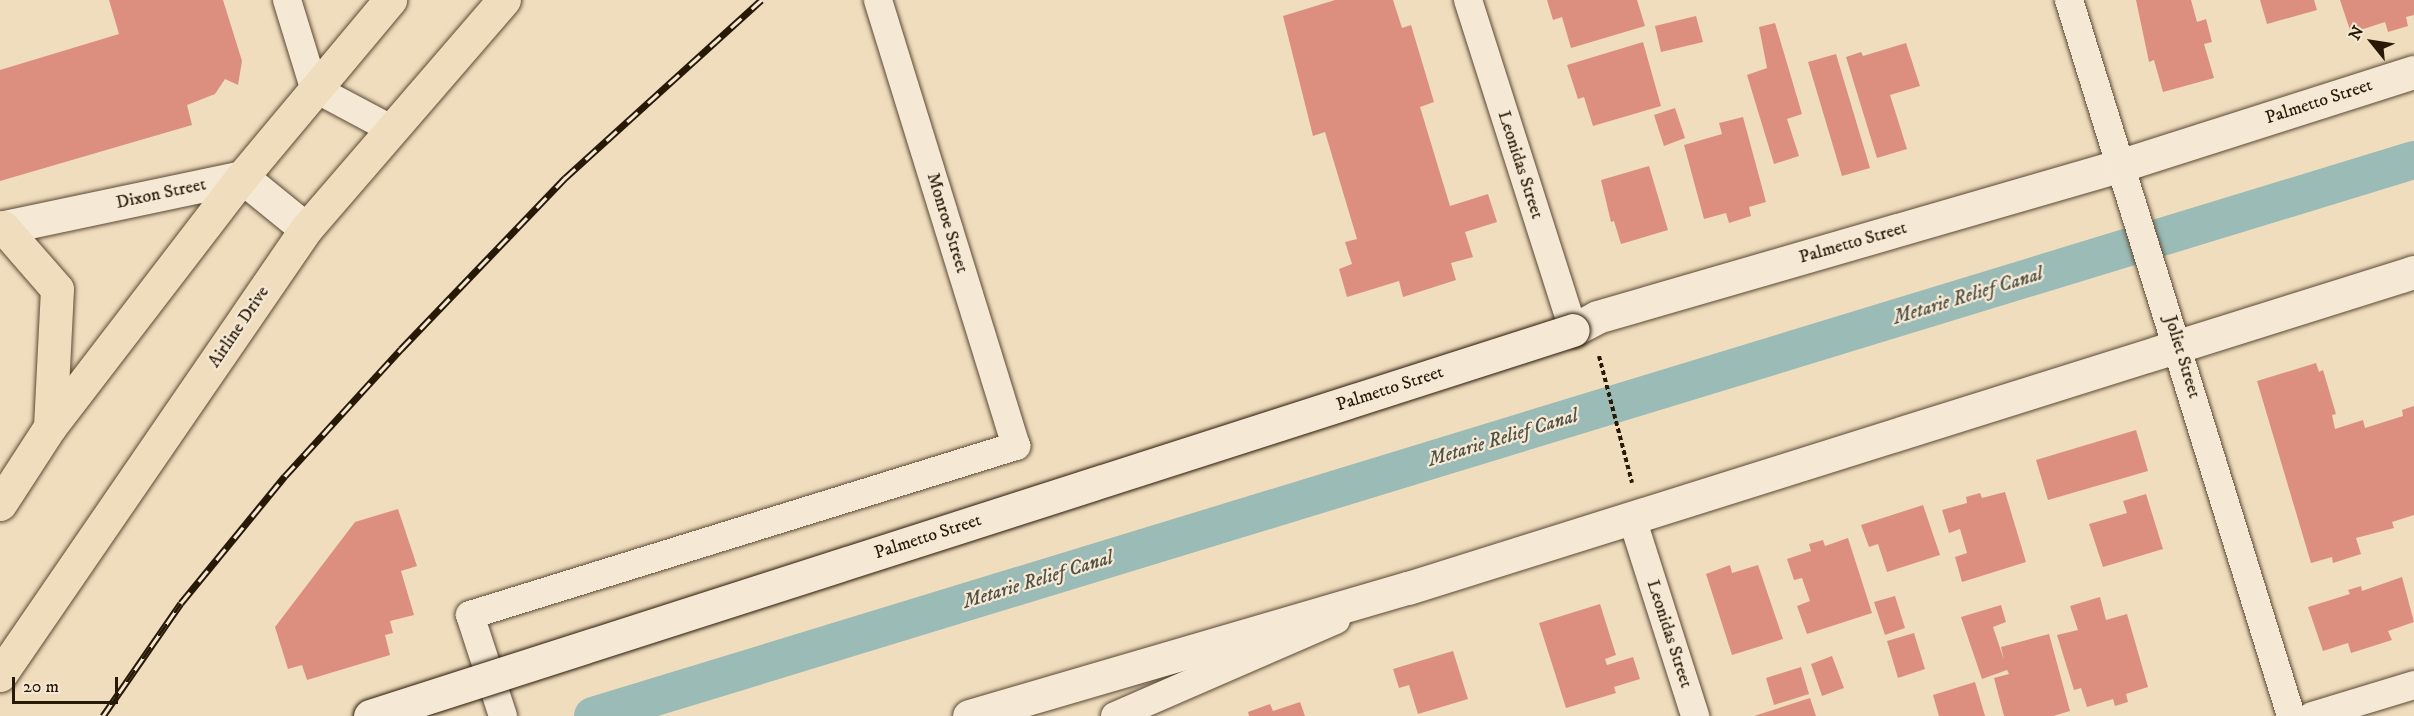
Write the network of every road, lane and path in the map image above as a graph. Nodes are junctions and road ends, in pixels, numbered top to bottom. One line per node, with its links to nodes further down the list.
1 (287, 0): 8 (street)
2 (390, 0): 8 (highway)
3 (504, 0): 9 (highway, Airline Drive)
4 (878, 0): 25 (street, Monroe Street)
5 (1468, 0): 15 (street, Leonidas Street)
6 (2068, 0): 10 (street, Joliet Street)
7 (2414, 72): 10 (street, Palmetto Street)
8 (314, 88): 9 (street); 11 (highway)
9 (393, 130): 13 (highway, Airline Drive)
10 (2122, 165): 15 (street, Palmetto Street); 16 (street, Joliet Street)
11 (242, 177): 12 (street, Dixon Street); 13 (street); 18 (highway)
12 (2, 228): 18 (highway)
13 (306, 229): 22 (highway, Airline Drive)
14 (2414, 272): 16 (street)
15 (1573, 330): 24 (street, Palmetto Street, bridge)
16 (2180, 348): 19 (street); 29 (street, Joliet Street)
17 (1598, 352): 19 (path)
18 (50, 427): 20 (highway)
19 (1633, 503): 21 (street); 28 (street, Leonidas Street)
20 (0, 504)
21 (1408, 588): 26 (street); 27 (street)
22 (0, 675)
23 (2414, 685): 30 (street)
24 (370, 716)
25 (503, 716)
26 (969, 716)
27 (1115, 716)
28 (1695, 716)
29 (2290, 716)
30 (2312, 716)

